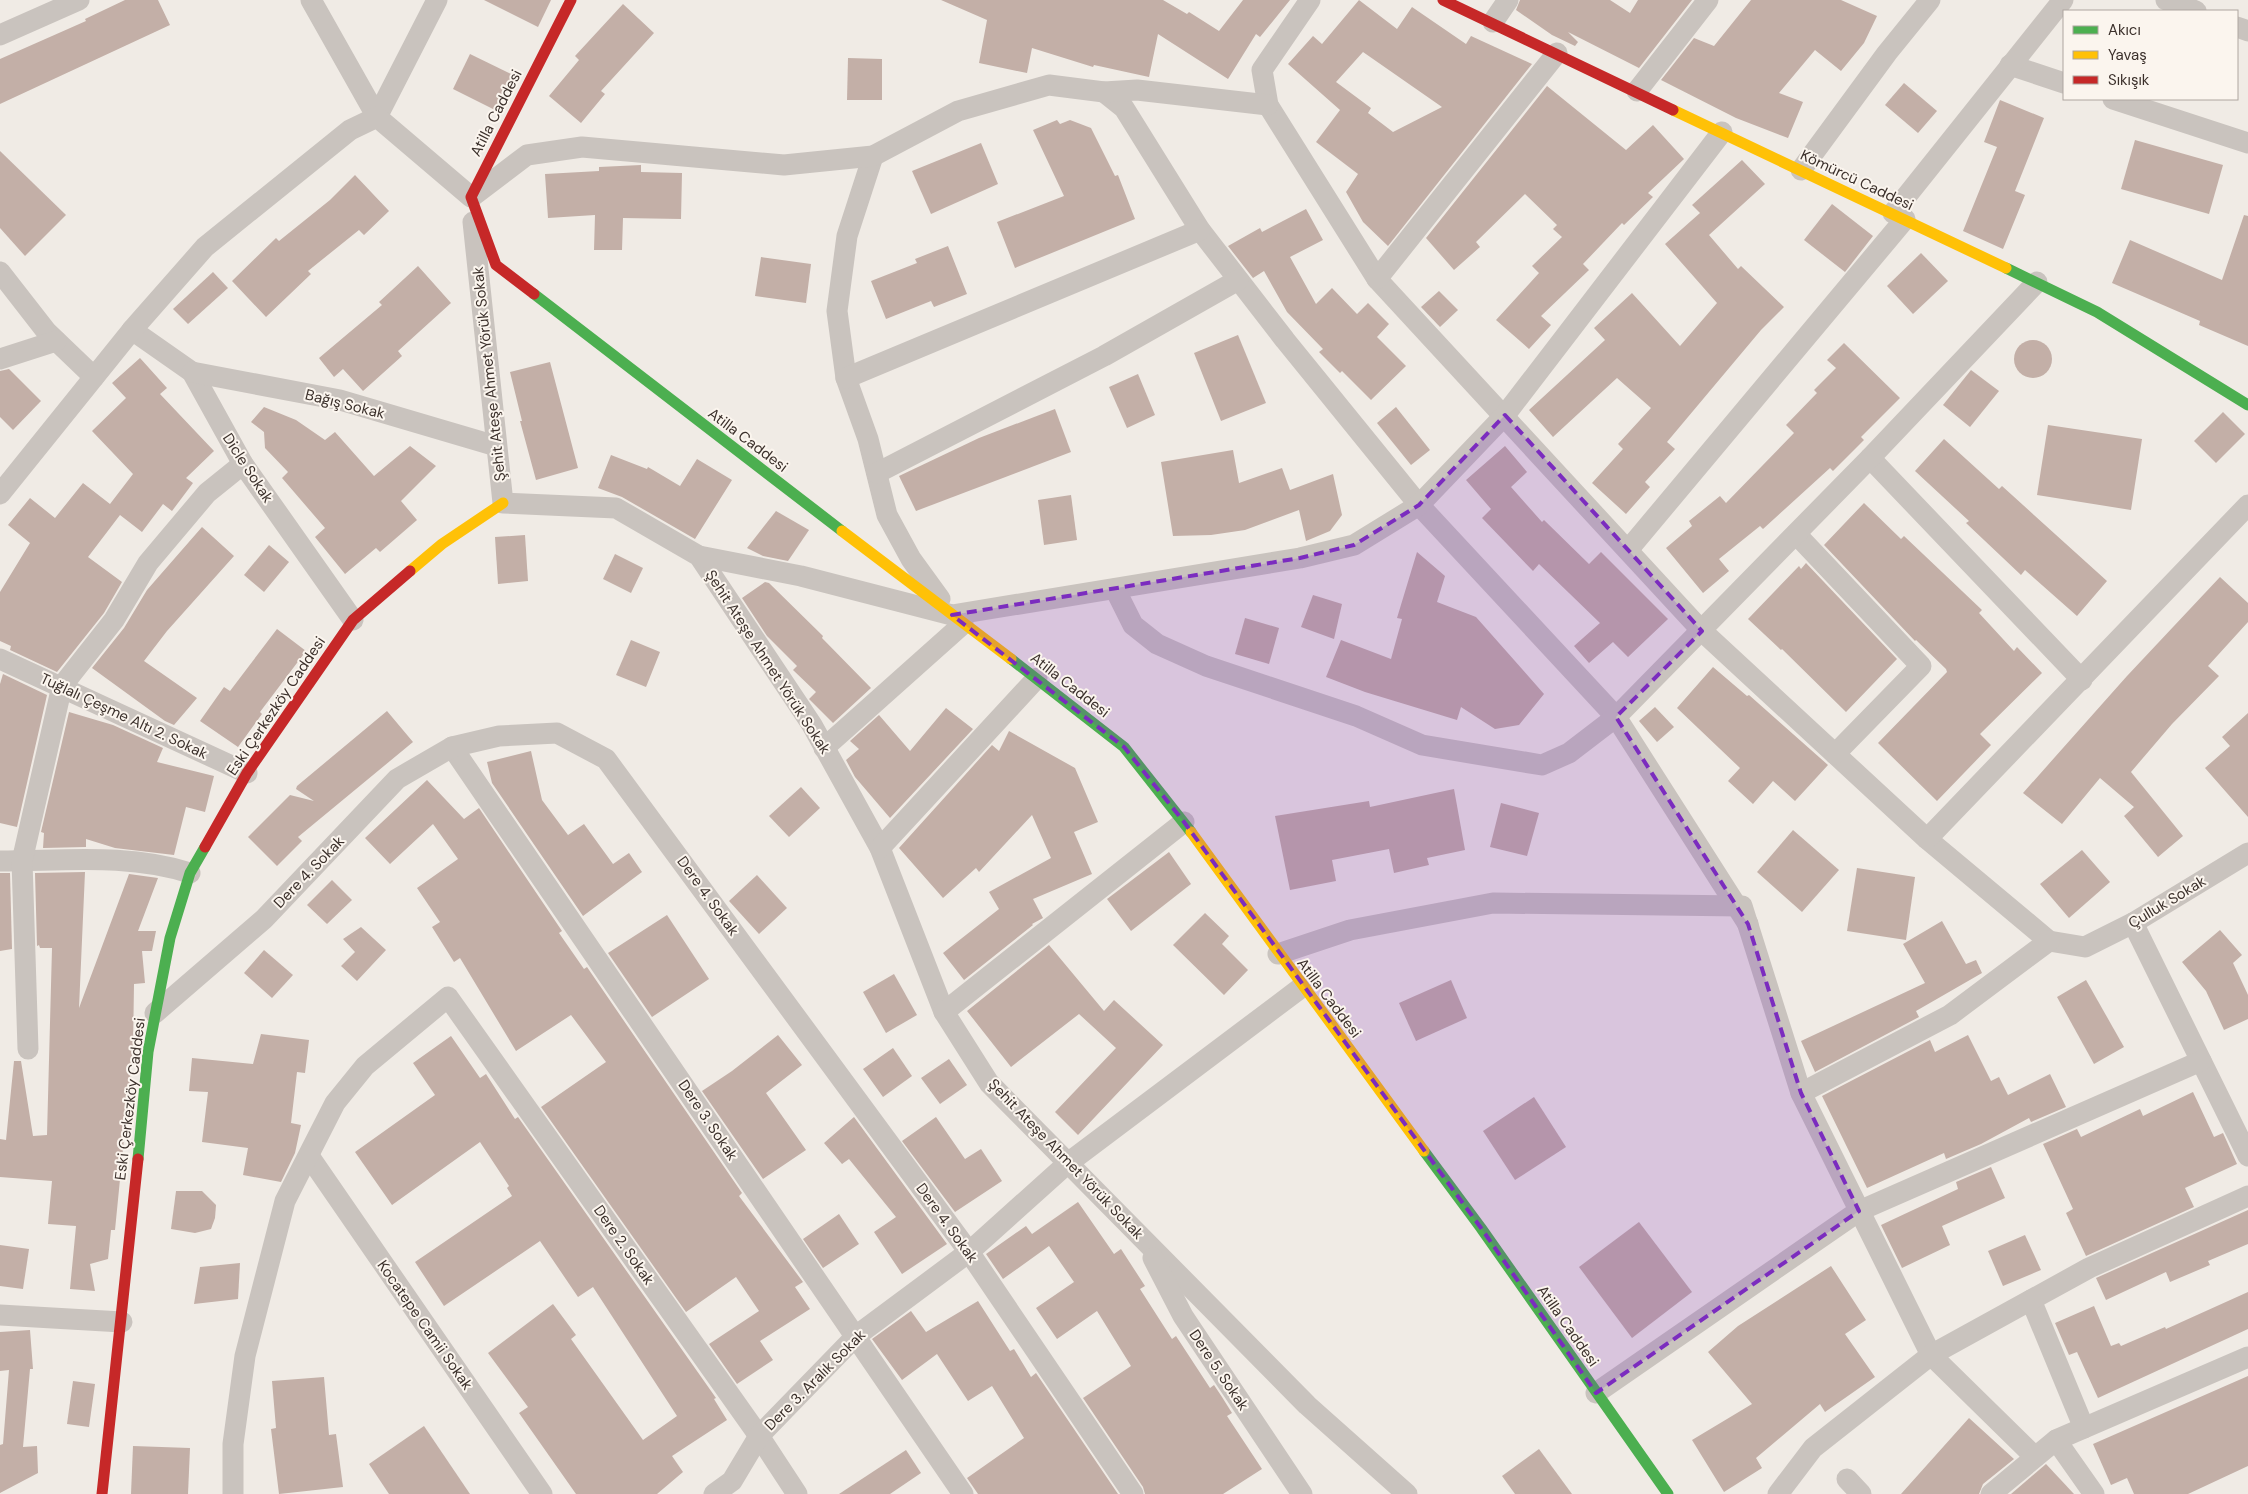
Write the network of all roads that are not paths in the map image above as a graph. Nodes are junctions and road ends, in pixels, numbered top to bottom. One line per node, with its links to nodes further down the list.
1 (79, 0): 14 (street)
2 (311, 0): 22 (street)
3 (437, 0): 22 (street)
4 (571, 0): 27 (street, Atilla Caddesi)
5 (1310, 0): 21 (street)
6 (1444, 0): 13 (street, Kömürcü Caddesi)
7 (1508, 0): 13 (street)
8 (1708, 0): 18 (street)
9 (1930, 0): 26 (street)
10 (2063, 0): 16 (street)
11 (2166, 0): 12 (street)
12 (2193, 10)
13 (1493, 22): 15 (street, Kömürcü Caddesi)
14 (0, 35)
15 (1557, 53): 18 (street, Kömürcü Caddesi); 31 (street)
16 (2010, 65): 17 (street); 28 (street)
17 (2063, 83)
18 (1637, 91): 23 (street, Kömürcü Caddesi)
19 (1104, 92): 21 (street); 25 (street); 29 (street)
20 (2116, 100): 24 (street)
21 (1268, 105): 31 (street)
22 (377, 117): 27 (street); 34 (street)
23 (1722, 132): 26 (street, Kömürcü Caddesi); 41 (street)
24 (2248, 143)
25 (873, 156): 27 (street); 39 (street)
26 (1801, 170): 28 (street, Kömürcü Caddesi)
27 (471, 197): 42 (street, Şehit Ateşe Ahmet Yörük Sokak); 55 (street, Atilla Caddesi)
28 (1899, 216): 33 (street, Kömürcü Caddesi); 51 (street)
29 (1200, 230): 32 (street); 39 (street)
30 (0, 272): 35 (street)
31 (1377, 279): 41 (street)
32 (1238, 280): 45 (street); 48 (street)
33 (2037, 282): 40 (street, Kömürcü Caddesi); 43 (street)
34 (132, 330): 37 (street, Dicle Sokak); 38 (street)
35 (56, 341): 36 (street); 38 (street)
36 (0, 360)
37 (192, 372): 42 (street, Bağış Sokak); 44 (street, Dicle Sokak)
38 (94, 377): 46 (street)
39 (846, 378): 45 (street)
40 (2248, 405)
41 (1505, 415): 48 (street); 51 (street)
42 (496, 446): 47 (street, Şehit Ateşe Ahmet Yörük Sokak)
43 (1870, 458): 50 (street); 59 (street)
44 (243, 464): 54 (street, Dicle Sokak); 60 (street)
45 (877, 473): 55 (street)
46 (0, 494)
47 (503, 502): 52 (street, Şehit Ateşe Ahmet Yörük Sokak); 54 (street, Eski Çerkezköy Caddesi)
48 (1419, 505): 53 (street); 61 (street)
49 (2248, 505): 59 (street)
50 (1796, 534): 56 (street); 64 (street)
51 (1628, 550): 56 (street)
52 (699, 556): 55 (street); 63 (street, Şehit Ateşe Ahmet Yörük Sokak)
53 (1115, 589): 55 (street); 61 (street)
54 (353, 620): 65 (street, Eski Çerkezköy Caddesi)
55 (958, 620): 58 (street, Atilla Caddesi); 63 (street)
56 (1702, 631): 61 (street); 64 (street)
57 (0, 659): 60 (street, Tuğlalı Çeşme Altı 2. Sokak)
58 (1037, 678): 66 (street, Atilla Caddesi); 68 (street)
59 (2082, 680): 67 (street)
60 (62, 686): 65 (street, Tuğlalı Çeşme Altı 2. Sokak); 71 (street)
61 (1616, 717): 73 (street)
62 (452, 747): 79 (street, Dere 4. Sokak); 89 (street, Dere 4. Sokak); 93 (street, Dere 3. Sokak)
63 (824, 748): 68 (street, Şehit Ateşe Ahmet Yörük Sokak)
64 (1835, 754): 67 (street)
65 (247, 773): 72 (street, Eski Çerkezköy Caddesi)
66 (1184, 822): 76 (street, Atilla Caddesi); 78 (street)
67 (1927, 839): 75 (street)
68 (880, 848): 78 (street, Şehit Ateşe Ahmet Yörük Sokak)
69 (2248, 853): 74 (street, Çulluk Sokak)
70 (0, 861): 71 (street)
71 (22, 861): 72 (street); 80 (street)
72 (190, 873): 79 (street, Eski Çerkezköy Caddesi)
73 (1742, 915): 76 (street); 82 (street)
74 (2133, 923): 75 (street, Çulluk Sokak); 81 (street)
75 (2049, 941): 82 (street)
76 (1278, 954): 77 (street, Atilla Caddesi)
77 (1302, 987): 85 (street, Dere 3. Aralık Sokak); 96 (street, Atilla Caddesi)
78 (944, 1012): 85 (street, Şehit Ateşe Ahmet Yörük Sokak)
79 (155, 1013): 92 (street, Eski Çerkezköy Caddesi)
80 (28, 1048)
81 (2201, 1061): 84 (street); 87 (street)
82 (1800, 1093): 87 (street)
83 (309, 1156): 98 (street, Dere 2. Sokak); 102 (street); 103 (street, Kocatepe Camii Sokak)
84 (2248, 1156)
85 (1068, 1163): 88 (street, Şehit Ateşe Ahmet Yörük Sokak); 89 (street, Dere 3. Aralık Sokak)
86 (2248, 1196): 90 (street)
87 (1859, 1211): 94 (street); 96 (street)
88 (1144, 1241): 108 (street, Dere 5. Sokak); 109 (street, Şehit Ateşe Ahmet Yörük Sokak)
89 (969, 1252): 93 (street, Dere 3. Aralık Sokak); 107 (street, Dere 4. Sokak)
90 (2031, 1300): 94 (street); 97 (street)
91 (0, 1315): 92 (street)
92 (122, 1322): 101 (street, Eski Çerkezköy Caddesi)
93 (856, 1336): 98 (street, Dere 3. Aralık Sokak); 106 (street, Dere 3. Sokak)
94 (1931, 1356): 100 (street); 111 (street)
95 (2248, 1357): 97 (street)
96 (1596, 1393): 110 (street, Atilla Caddesi)
97 (2084, 1428): 99 (street)
98 (759, 1436): 104 (street, Dere 3. Aralık Sokak); 105 (street, Dere 2. Sokak)
99 (2056, 1440): 100 (street); 113 (street)
100 (2035, 1457): 112 (street)
101 (102, 1494)
102 (233, 1494)
103 (542, 1494)
104 (714, 1494)
105 (797, 1494)
106 (963, 1494)
107 (1133, 1494)
108 (1302, 1494)
109 (1407, 1494)
110 (1668, 1494)
111 (1778, 1494)
112 (1991, 1494)
113 (2094, 1494)

